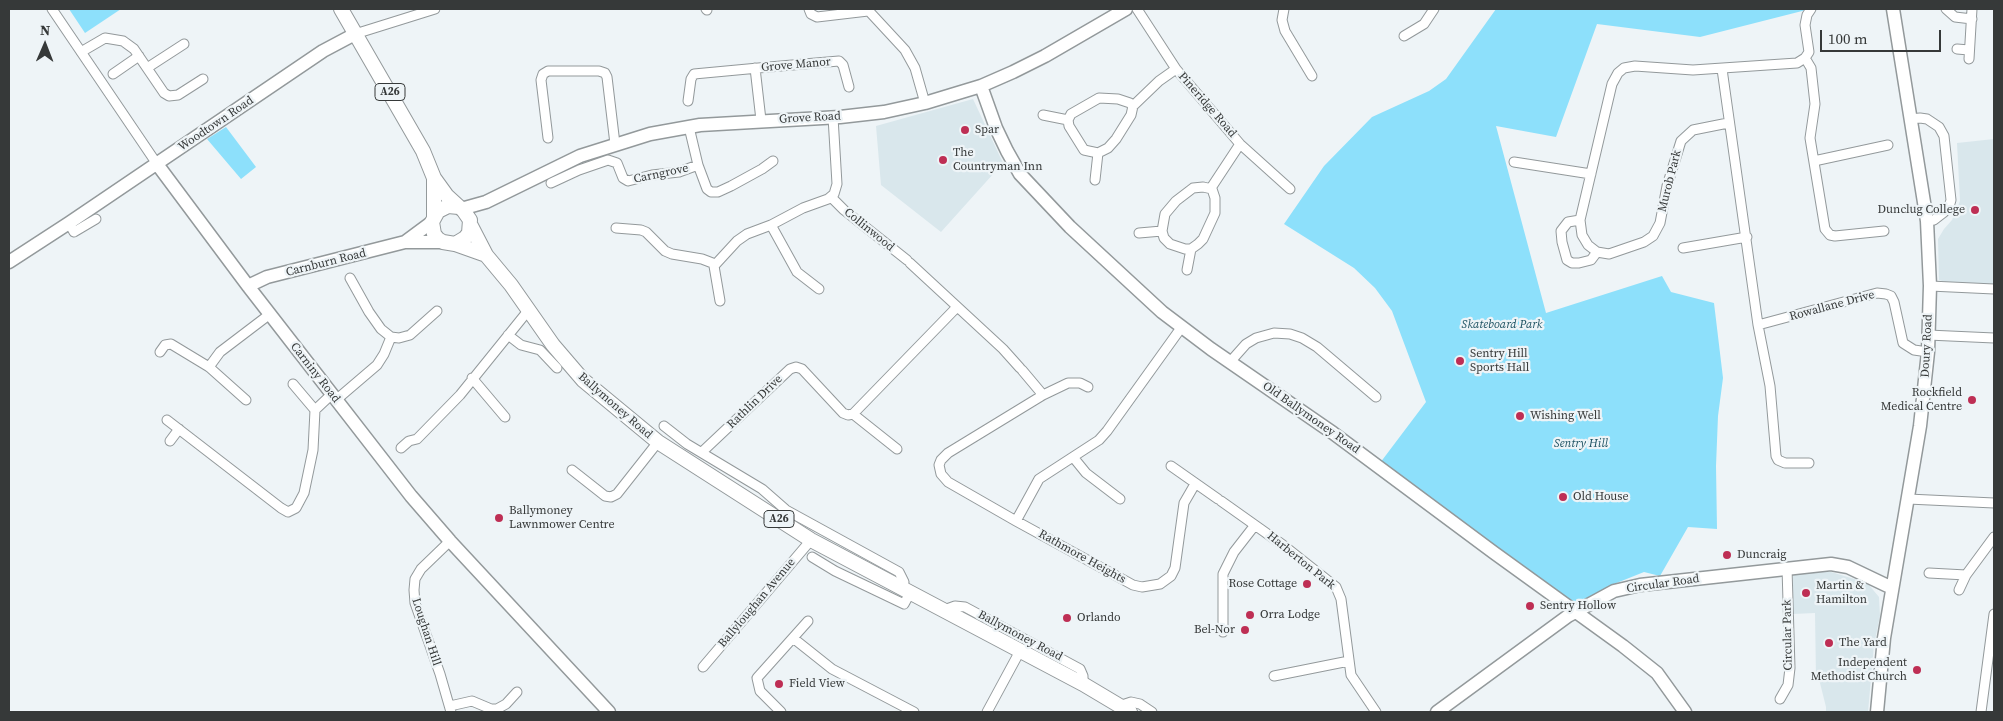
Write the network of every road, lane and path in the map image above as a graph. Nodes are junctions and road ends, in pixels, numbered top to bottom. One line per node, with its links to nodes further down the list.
1 (52, 9): 19 (street, Carniny Road)
2 (341, 9): 15 (main road, A26)
3 (435, 9): 15 (street, Woodtown Road)
4 (808, 9): 13 (street)
5 (1126, 9): 29 (street, Grove Road)
6 (1137, 9): 25 (street, Pineridge Road)
7 (1284, 9): 27 (street)
8 (1434, 9): 16 (street)
9 (1810, 9): 21 (street)
10 (1893, 9): 36 (street, Doury Road)
11 (1946, 9): 14 (street)
12 (1972, 9): 14 (street)
13 (867, 10): 32 (street)
14 (1972, 20): 18 (street)
15 (355, 34): 49 (street, Woodtown Road); 52 (main road, A26)
16 (1404, 36)
17 (184, 44): 22 (street)
18 (1957, 49)
19 (82, 52): 20 (street); 49 (street, Carniny Road)
20 (139, 56): 22 (street); 26 (street)
21 (1805, 58): 24 (street); 47 (street)
22 (147, 68): 28 (street)
23 (755, 68): 30 (street, Grove Manor); 31 (street, Grove Manor); 37 (street, Grove Manor)
24 (1722, 68): 39 (street); 51 (street)
25 (1176, 69): 33 (street); 43 (street, Pineridge Road)
26 (113, 74)
27 (1312, 76)
28 (203, 79)
29 (981, 86): 32 (street, Grove Road); 92 (street, Old Ballymoney Road)
30 (849, 87)
31 (688, 101)
32 (925, 102): 35 (street, Grove Road)
33 (1133, 106): 38 (street); 45 (street)
34 (1043, 115): 38 (street)
35 (833, 117): 37 (street, Grove Road); 57 (street)
36 (1910, 119): 63 (street, Doury Road); 63 (street)
37 (761, 120): 40 (street, Grove Road)
38 (1068, 120): 45 (street)
39 (1728, 123): 71 (street); 76 (street, Murob Park)
40 (689, 126): 42 (street, Grove Road); 50 (street, Carngrove)
41 (548, 138): 42 (street)
42 (615, 144): 58 (street, Grove Road)
43 (1240, 144): 55 (street); 56 (street, Pineridge Road)
44 (1888, 144): 47 (street)
45 (1098, 153): 53 (street)
46 (773, 160): 50 (street, Carngrove)
47 (1814, 161): 68 (street)
48 (1514, 162): 51 (street)
49 (157, 164): 64 (street, Woodtown Road); 82 (street, Carniny Road)
50 (698, 166): 54 (street, Carngrove)
51 (1591, 174): 62 (street)
52 (434, 178): 59 (main road, A26); 61 (main road, A26)
53 (1095, 180)
54 (551, 183)
55 (1211, 188): 69 (street); 75 (street)
56 (1290, 188)
57 (832, 197): 66 (street); 87 (street, Collinwood)
58 (486, 202): 59 (street, Grove Road); 65 (street, Grove Road)
59 (460, 208): 61 (main road); 65 (main road, A26)
60 (96, 219): 64 (street)
61 (433, 219): 72 (street, Carnburn Road); 73 (main road, A26)
62 (1580, 220): 76 (street); 76 (street, Murob Park)
63 (1926, 221): 83 (street, Doury Road)
64 (69, 224): 78 (street, Woodtown Road)
65 (470, 225): 73 (main road); 77 (main road, Ballymoney Road / A26)
66 (771, 225): 79 (street); 84 (street)
67 (616, 228): 79 (street)
68 (1884, 230)
69 (1162, 231): 70 (street); 75 (street)
70 (1139, 233)
71 (1747, 237): 74 (street); 91 (street)
72 (405, 242): 73 (street, Carnburn Road); 82 (street, Carnburn Road)
73 (449, 243): 77 (main road)
74 (1683, 248)
75 (1191, 249): 80 (street)
76 (1597, 252)
77 (486, 255): 89 (main road, Ballymoney Road / A26)
78 (9, 262)
79 (715, 264): 86 (street)
80 (1187, 270)
81 (350, 278): 95 (street)
82 (248, 286): 90 (street, Carniny Road)
83 (1930, 286): 85 (street); 94 (street, Doury Road)
84 (819, 289)
85 (1994, 289)
86 (720, 301)
87 (957, 306): 105 (street); 110 (street)
88 (437, 311): 95 (street)
89 (527, 312): 93 (street); 116 (main road, Ballymoney Road / A26)
90 (270, 314): 100 (street); 107 (street, Carniny Road)
91 (1758, 326): 98 (street, Rowallane Drive); 121 (street)
92 (1182, 328): 99 (street, Old Ballymoney Road); 120 (street)
93 (508, 335): 101 (street); 102 (street)
94 (1928, 335): 96 (street); 98 (street, Doury Road)
95 (391, 337): 107 (street)
96 (1994, 338)
97 (160, 352): 100 (street)
98 (1928, 352): 126 (street, Doury Road)
99 (1230, 362): 106 (street); 143 (street, Old Ballymoney Road)
100 (209, 367): 108 (street)
101 (557, 368)
102 (472, 378): 111 (street); 117 (street)
103 (293, 384): 109 (street)
104 (1088, 387): 105 (street, Rathmore Heights)
105 (1043, 395): 130 (street, Rathmore Heights)
106 (1376, 397)
107 (334, 398): 109 (street); 134 (street, Carniny Road)
108 (246, 400)
109 (315, 410): 114 (street)
110 (853, 414): 118 (street, Rathlin Drive); 119 (street, Rathlin Drive)
111 (505, 417)
112 (167, 420): 114 (street)
113 (664, 426): 119 (street, Ballymoney Road)
114 (179, 429): 115 (street)
115 (170, 441)
116 (658, 442): 123 (street); 128 (main road, Ballymoney Road / A26)
117 (401, 448)
118 (897, 449)
119 (702, 452): 125 (street, Ballymoney Road)
120 (1073, 456): 127 (street); 130 (street)
121 (1809, 463)
122 (1171, 466): 124 (street, Harberton Park)
123 (572, 470)
124 (1195, 484): 130 (street, Rathmore Heights); 131 (street, Harberton Park)
125 (762, 489): 128 (street); 140 (street, Ballymoney Road)
126 (1908, 499): 129 (street); 139 (street, Doury Road)
127 (1120, 500)
128 (754, 504): 133 (main road, Ballymoney Road / A26)
129 (1994, 504)
130 (1016, 521)
131 (1255, 525): 146 (street, Harberton Park); 149 (street, Harberton Park)
132 (1994, 537): 138 (street)
133 (811, 540): 140 (main road, Ballymoney Road / A26); 150 (street, Ballyloughan Avenue)
134 (450, 541): 155 (street, Loughan Hill); 157 (street, Carniny Road)
135 (812, 557): 140 (street)
136 (1787, 568): 139 (street, Circular Road); 143 (street, Circular Road); 154 (street, Circular Park)
137 (1928, 573): 138 (street)
138 (1966, 575): 141 (street)
139 (1892, 588): 165 (street, Doury Road)
140 (906, 590): 142 (main road, Ballymoney Road / A26)
141 (1959, 590)
142 (944, 610): 148 (main road, Ballymoney Road / A26); 152 (street, Ballymoney Road)
143 (1577, 612): 163 (street, Circular Road); 164 (street, Old Ballymoney Road)
144 (1994, 614): 166 (street)
145 (808, 621): 147 (street)
146 (1223, 632)
147 (793, 638): 158 (street); 159 (street)
148 (1020, 651): 152 (main road, Ballymoney Road / A26); 160 (street)
149 (1349, 661): 151 (street); 162 (street, Harberton Park)
150 (703, 667)
151 (1274, 676)
152 (1083, 684): 156 (main road, Ballymoney Road / A26)
153 (517, 692): 155 (street, Loughan Hill)
154 (1780, 699)
155 (450, 709)
156 (1124, 709): 161 (street, Ballymoney Road)
157 (609, 712)
158 (781, 712)
159 (914, 712)
160 (986, 712)
161 (1152, 712)
162 (1376, 712)
163 (1437, 712)
164 (1685, 712)
165 (1876, 712)
166 (1981, 712)

